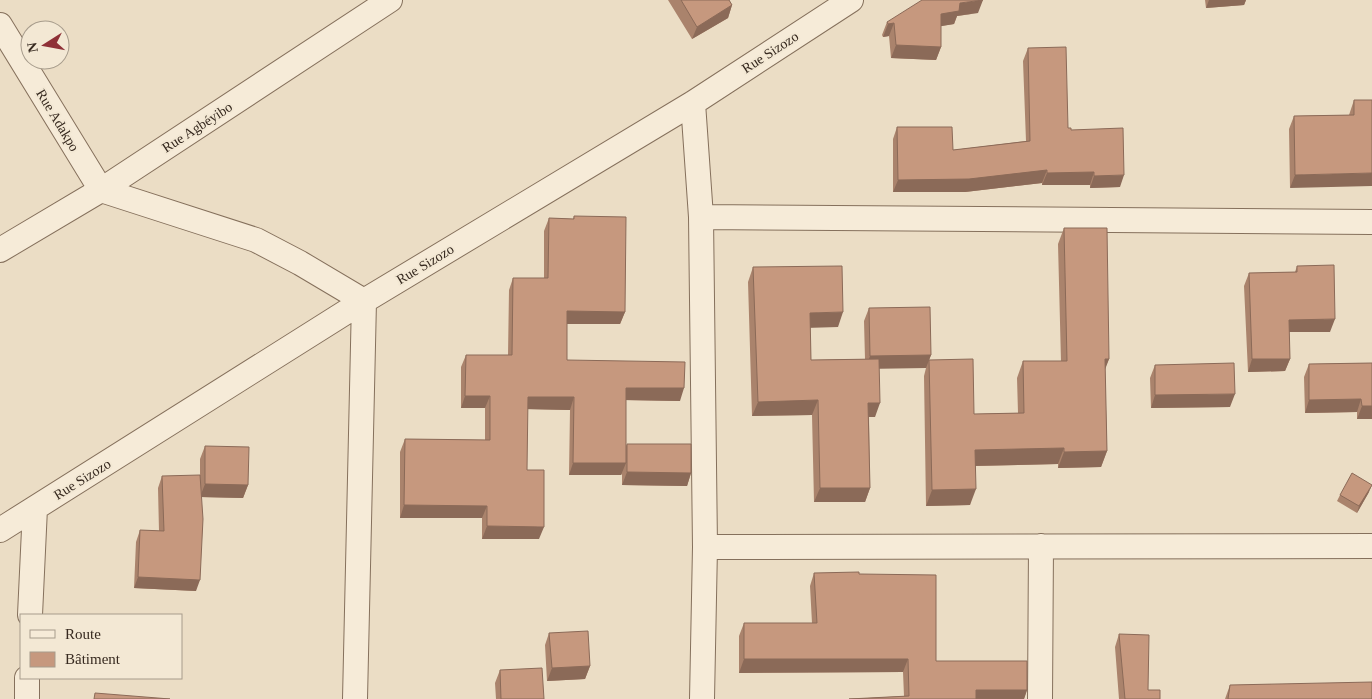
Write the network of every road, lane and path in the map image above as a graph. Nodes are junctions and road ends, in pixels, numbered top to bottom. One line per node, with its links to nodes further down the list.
1 (390, 0): 5 (street, Rue Agbéyibo)
2 (851, 0): 4 (street, Rue Sizozo)
3 (0, 24): 5 (street, Rue Adakpo)
4 (692, 103): 6 (street); 9 (street, Rue Sizozo)
5 (101, 190): 8 (street, Rue Agbéyibo); 9 (street)
6 (701, 217): 7 (street); 14 (street)
7 (1372, 222)
8 (0, 250)
9 (364, 301): 10 (street, Rue Sizozo); 18 (street)
10 (35, 508): 11 (street, Rue Sizozo); 15 (street)
11 (0, 530)
12 (1041, 546): 13 (street); 14 (street); 20 (street)
13 (1372, 546)
14 (705, 547): 19 (street)
15 (30, 614)
16 (28, 679): 17 (street)
17 (26, 699)
18 (355, 699)
19 (702, 699)
20 (1040, 699)

